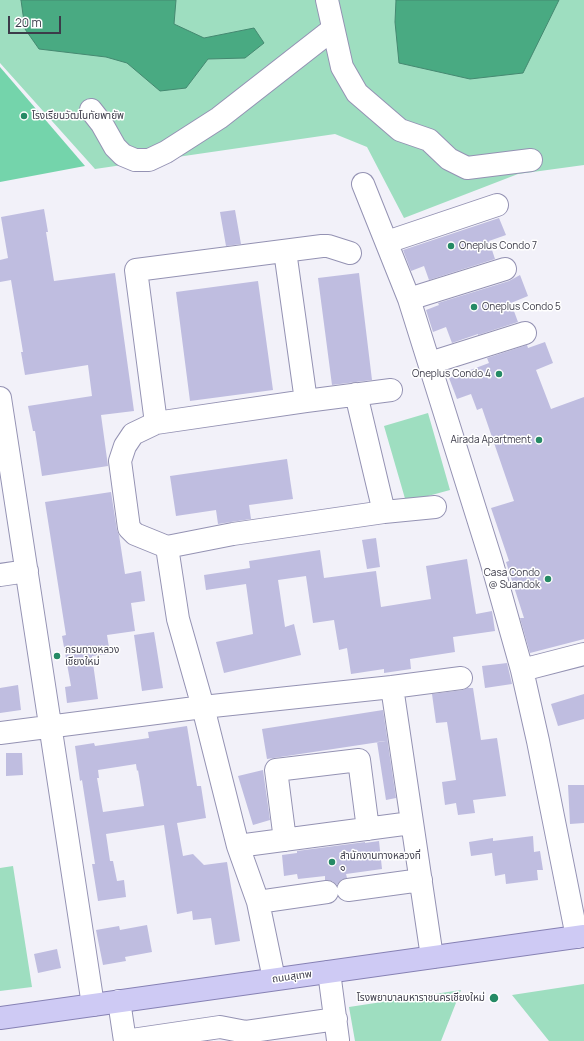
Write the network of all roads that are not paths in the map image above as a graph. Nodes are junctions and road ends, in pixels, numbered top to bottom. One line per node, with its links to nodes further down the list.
1 (327, 0): 2 (street)
2 (333, 29): 3 (street); 4 (street)
3 (91, 110)
4 (530, 160)
5 (363, 184): 7 (street)
6 (497, 205): 7 (street)
7 (387, 242): 11 (street)
8 (285, 251): 9 (street); 17 (street); 18 (street)
9 (350, 253)
10 (505, 269): 11 (street)
11 (409, 299): 13 (street)
12 (525, 333): 13 (street)
13 (430, 363): 26 (street)
14 (391, 390): 15 (street)
15 (356, 394): 17 (street); 21 (street)
16 (0, 398): 19 (street)
17 (306, 401): 18 (street)
18 (156, 423): 22 (street)
19 (3, 445): 23 (street)
20 (435, 507): 21 (street)
21 (384, 512): 22 (street)
22 (167, 547): 29 (street)
23 (27, 571): 24 (street); 30 (street)
24 (0, 575)
25 (584, 654): 26 (street)
26 (522, 670): 40 (street)
27 (462, 678): 28 (street)
28 (392, 687): 29 (street); 32 (street)
29 (203, 707): 30 (street); 35 (street)
30 (50, 727): 31 (street); 45 (street)
31 (0, 733)
32 (411, 823): 33 (street); 36 (street)
33 (368, 829): 34 (street); 34 (street)
34 (285, 840): 35 (street)
35 (238, 846): 39 (street)
36 (421, 880): 37 (street); 41 (street)
37 (348, 890)
38 (327, 892): 39 (street)
39 (258, 902): 43 (street)
40 (581, 936): 41 (main road, ถนนสุเทพ)
41 (432, 957): 42 (main road, ถนนสุเทพ)
42 (329, 972): 43 (main road, ถนนสุเทพ); 47 (street)
43 (274, 980): 44 (main road, ถนนสุเทพ)
44 (119, 1001): 45 (main road, ถนนสุเทพ); 47 (street)
45 (93, 1005): 46 (main road, ถนนสุเทพ)
46 (0, 1018)
47 (338, 1035)

